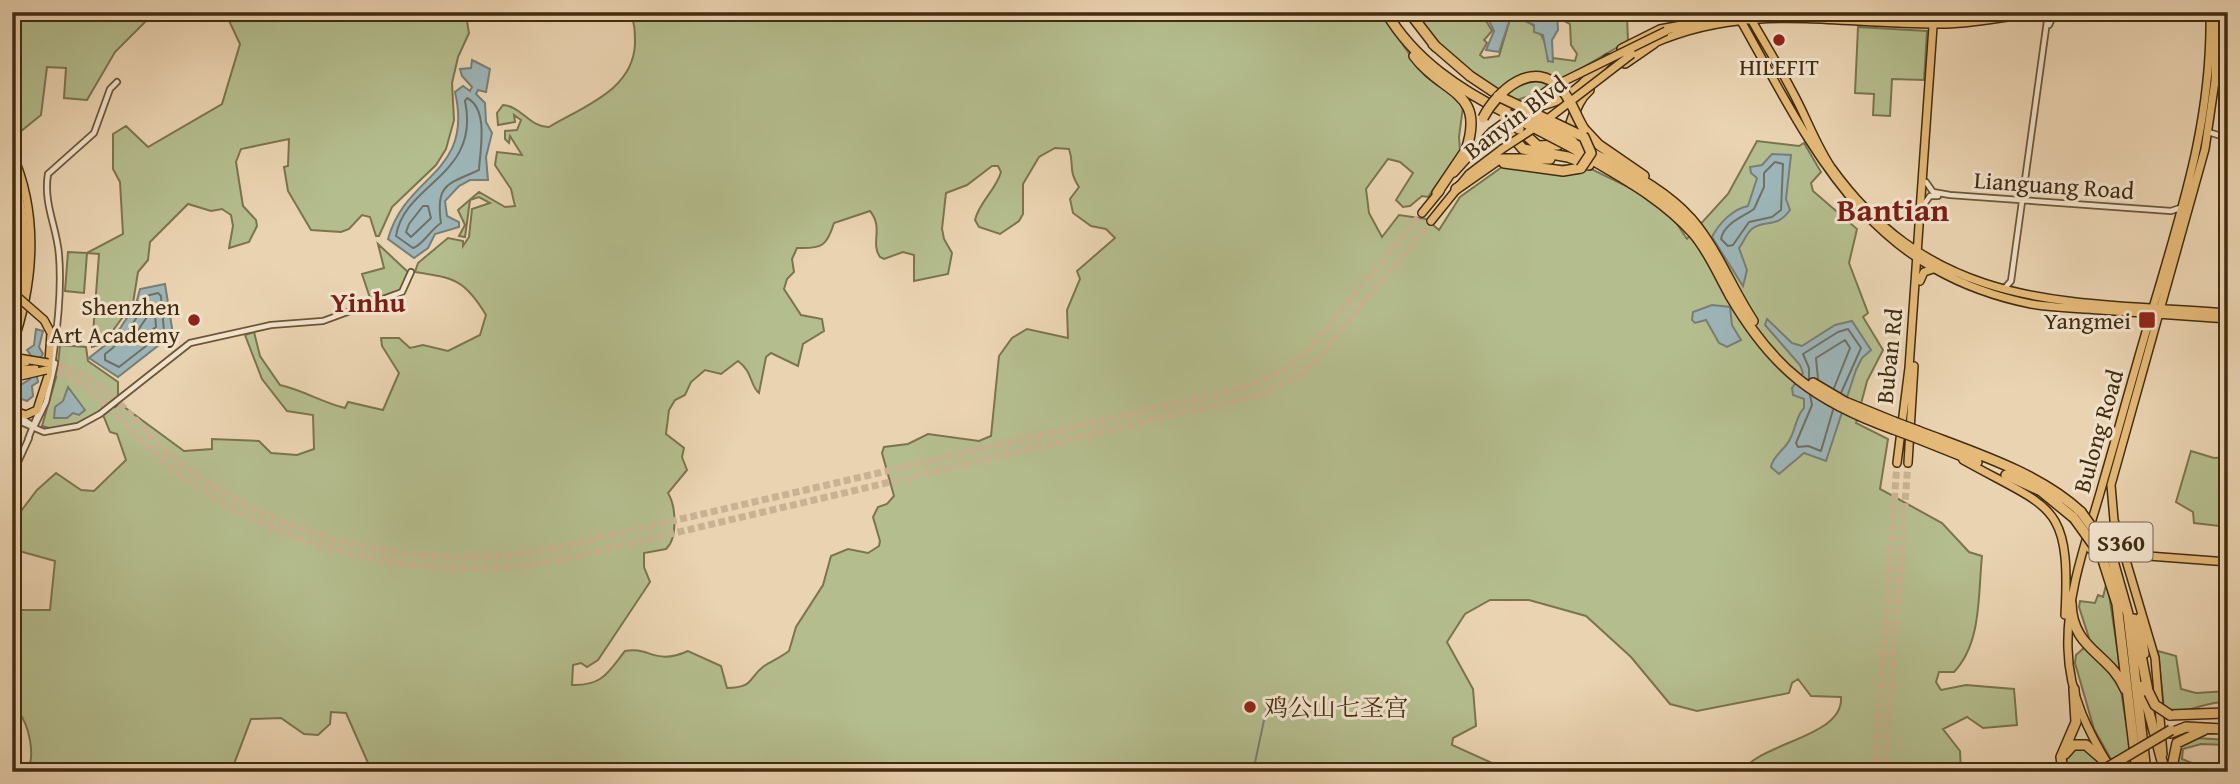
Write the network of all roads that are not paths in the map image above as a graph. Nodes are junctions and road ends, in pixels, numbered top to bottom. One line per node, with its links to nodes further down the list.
1 (1386, 12): 16 (highway)
2 (1409, 12): 18 (highway)
3 (1988, 12): 12 (main road)
4 (2040, 12): 12 (main road); 41 (street)
5 (2055, 12): 41 (street)
6 (2209, 12): 13 (main road)
7 (2218, 12): 13 (main road)
8 (1797, 13): 9 (main road); 10 (main road)
9 (1811, 13): 12 (main road)
10 (1750, 14): 11 (main road); 12 (main road); 25 (main road)
11 (1738, 15): 14 (main road, Banyin Blvd); 17 (main road, Banyin Blvd); 25 (main road)
12 (1935, 18): 37 (main road); 48 (main road)
13 (2214, 22): 24 (main road, Bulong Road / S360); 43 (main road, Bulong Road / S360)
14 (1682, 26): 19 (highway); 39 (main road, Banyin Blvd, bridge)
15 (1751, 29): 25 (main road)
16 (1399, 31): 23 (highway); 30 (highway)
17 (1654, 43): 21 (highway); 38 (main road, Banyin Blvd, bridge)
18 (1433, 44): 22 (highway); 23 (highway)
19 (1597, 72): 22 (highway); 28 (highway)
20 (117, 82): 32 (street)
21 (1592, 88): 29 (highway); 35 (highway)
22 (1498, 96): 33 (highway, bridge)
23 (1508, 114): 27 (highway, bridge); 29 (highway, bridge)
24 (2208, 132): 26 (street); 55 (main road, Bulong Road / S360)
25 (1811, 138): 49 (main road); 50 (main road)
26 (2228, 138)
27 (1572, 145): 36 (highway); 44 (highway)
28 (1518, 146): 29 (highway); 33 (highway)
29 (1545, 147)
30 (1466, 150): 35 (highway, bridge); 39 (highway)
31 (12, 153): 52 (main road)
32 (55, 165): 73 (street); 73 (street)
33 (1581, 165): 36 (highway); 38 (highway)
34 (12, 173): 52 (highway)
35 (1644, 176): 44 (highway)
36 (1623, 177): 44 (highway)
37 (1926, 182): 41 (street, Lianguang Road); 42 (main road)
38 (1456, 189): 46 (main road, Banyin Blvd)
39 (1437, 193): 45 (main road, Banyin Blvd)
40 (12, 202): 58 (highway)
41 (2023, 202): 42 (street, Lianguang Road); 43 (street, Lianguang Road); 47 (street, Lianguang Road); 56 (street); 59 (street)
42 (1925, 203): 50 (main road)
43 (2183, 205): 47 (main road, Bulong Road / S360)
44 (1675, 207): 74 (highway, bridge)
45 (1422, 213)
46 (1431, 221)
47 (2178, 224): 57 (main road, Bulong Road / S360)
48 (1920, 238): 49 (main road); 50 (main road)
49 (1906, 244): 50 (main road)
50 (1920, 257): 51 (main road); 54 (main road, Buban Rd); 56 (main road); 76 (main road, Buban Rd)
51 (1937, 270): 54 (main road); 60 (main road)
52 (27, 272): 65 (highway); 67 (main road); 68 (main road)
53 (411, 272): 73 (street)
54 (1920, 281): 77 (main road, Buban Rd)
55 (2168, 284): 61 (main road, Bulong Road / S360); 62 (main road)
56 (1997, 289): 59 (main road)
57 (2158, 290): 60 (main road); 61 (main road, Bulong Road / S360)
58 (12, 293): 73 (main road, bridge)
59 (2017, 295): 60 (main road)
60 (2134, 309): 61 (main road); 66 (main road)
61 (2156, 311): 62 (main road); 66 (main road, Bulong Road / S360)
62 (2177, 313): 63 (main road); 64 (main road); 66 (main road)
63 (2228, 313)
64 (2228, 319)
65 (12, 323)
66 (2151, 327): 79 (main road, Bulong Road / S360); 80 (main road, Bulong Road / S360)
67 (12, 334)
68 (12, 352): 70 (main road, bridge)
69 (12, 364): 70 (main road, bridge)
70 (47, 367): 71 (main road, bridge); 72 (main road, bridge)
71 (12, 370)
72 (12, 379)
73 (21, 419): 78 (street)
74 (1917, 435): 75 (highway); 81 (highway)
75 (1944, 449): 81 (highway); 96 (main road)
76 (1898, 463)
77 (1908, 463)
78 (12, 475)
79 (2098, 501): 80 (main road); 83 (main road, Bulong Road / S360)
80 (2111, 502): 82 (main road, Bulong Road / S360)
81 (2078, 515): 87 (highway, bridge)
82 (2116, 527): 83 (main road); 85 (main road, Bulong Road / S360)
83 (2086, 544): 84 (main road); 86 (main road, Bulong Road / S360)
84 (2096, 547): 86 (main road); 89 (main road)
85 (2123, 548): 88 (main road); 89 (main road, Bulong Road / S360)
86 (2083, 554): 94 (main road, Bulong Road / S360)
87 (2107, 556): 92 (highway); 101 (highway)
88 (2143, 557): 90 (main road); 91 (main road)
89 (2127, 560): 91 (main road, Bulong Road / S360)
90 (2228, 563)
91 (2129, 568): 93 (main road, Bulong Road / S360)
92 (2118, 573): 95 (highway); 111 (highway)
93 (2138, 596): 98 (main road); 105 (main road, Bulong Road / S360)
94 (2071, 603): 96 (main road, Bulong Road / S360); 101 (highway)
95 (2133, 616): 98 (highway); 105 (highway)
96 (2068, 640): 97 (main road, Bulong Road / S360)
97 (2074, 688): 106 (main road, Bulong Road / S360); 108 (highway)
98 (2149, 693): 100 (highway, bridge)
99 (2224, 713): 100 (highway)
100 (2211, 714): 104 (highway)
101 (2132, 718): 110 (highway)
102 (2222, 729): 103 (highway)
103 (2204, 730): 104 (highway); 107 (highway)
104 (2171, 732): 106 (highway, bridge); 109 (highway, bridge)
105 (2163, 768)
106 (2109, 769): 108 (highway)
107 (2179, 771): 111 (highway, bridge)
108 (2065, 772)
109 (2099, 772)
110 (2137, 772)
111 (2148, 772)

